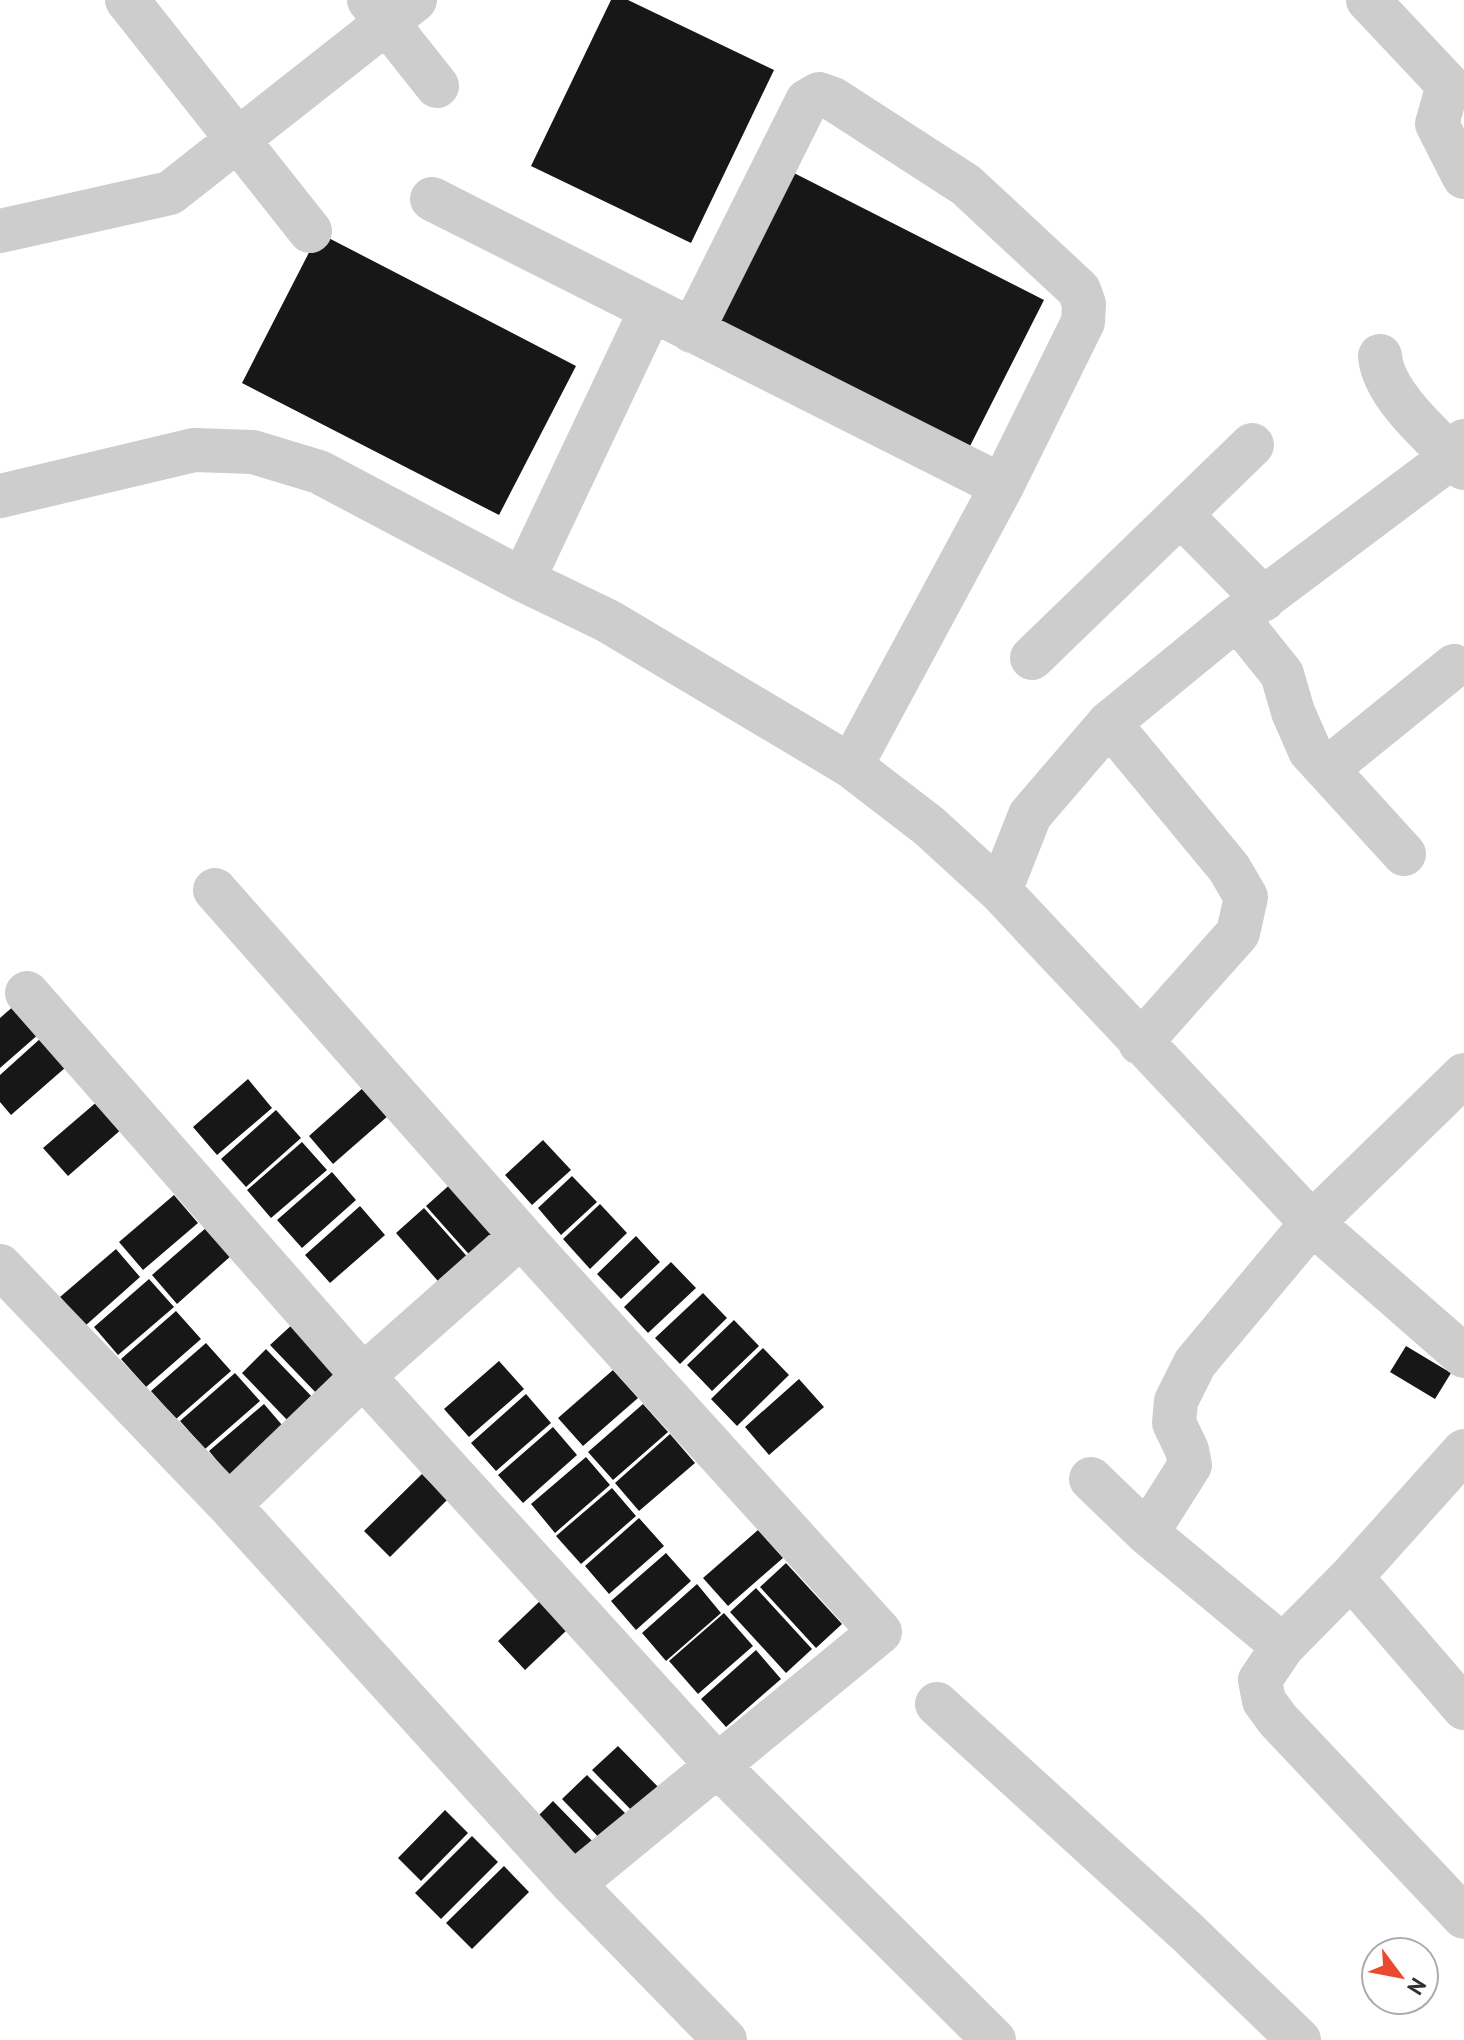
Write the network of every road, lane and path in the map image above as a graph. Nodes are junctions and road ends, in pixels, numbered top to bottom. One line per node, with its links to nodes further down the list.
1 (127, 0): 5 (street)
2 (1368, 0): 6 (street)
3 (390, 7): 4 (street); 5 (street)
4 (437, 86)
5 (238, 139): 8 (street); 9 (street)
6 (1464, 177)
7 (432, 199): 10 (street)
8 (0, 231)
9 (310, 231)
10 (651, 310): 11 (street); 18 (street)
11 (692, 331): 15 (street); 15 (street)
12 (1380, 356): 14 (street)
13 (1252, 445): 17 (street)
14 (1460, 455): 19 (street)
15 (1002, 486): 23 (street)
16 (0, 496): 18 (street)
17 (1182, 516): 19 (street); 20 (street)
18 (523, 580): 23 (street)
19 (1251, 609): 22 (street); 24 (street)
20 (1032, 658)
21 (1454, 666): 24 (street)
22 (1109, 723): 27 (street); 29 (street)
23 (851, 766): 27 (street)
24 (1327, 769): 25 (street)
25 (1404, 854)
26 (215, 890): 32 (street)
27 (1000, 891): 29 (street)
28 (27, 993): 35 (street)
29 (1140, 1043): 31 (street)
30 (1464, 1075): 31 (street)
31 (1312, 1223): 34 (street); 39 (street)
32 (521, 1236): 35 (street); 44 (street)
33 (0, 1266): 38 (street)
34 (1464, 1356)
35 (363, 1376): 38 (street); 44 (street)
36 (1464, 1451): 40 (street)
37 (1091, 1479): 39 (street)
38 (229, 1505): 45 (street)
39 (1147, 1533): 41 (street)
40 (1351, 1577): 41 (street); 43 (street)
41 (1283, 1646): 46 (street)
42 (937, 1704): 49 (street)
43 (1464, 1708)
44 (716, 1764): 45 (street); 48 (street)
45 (573, 1884): 47 (street)
46 (1464, 1917)
47 (725, 2040)
48 (994, 2040)
49 (1299, 2040)

